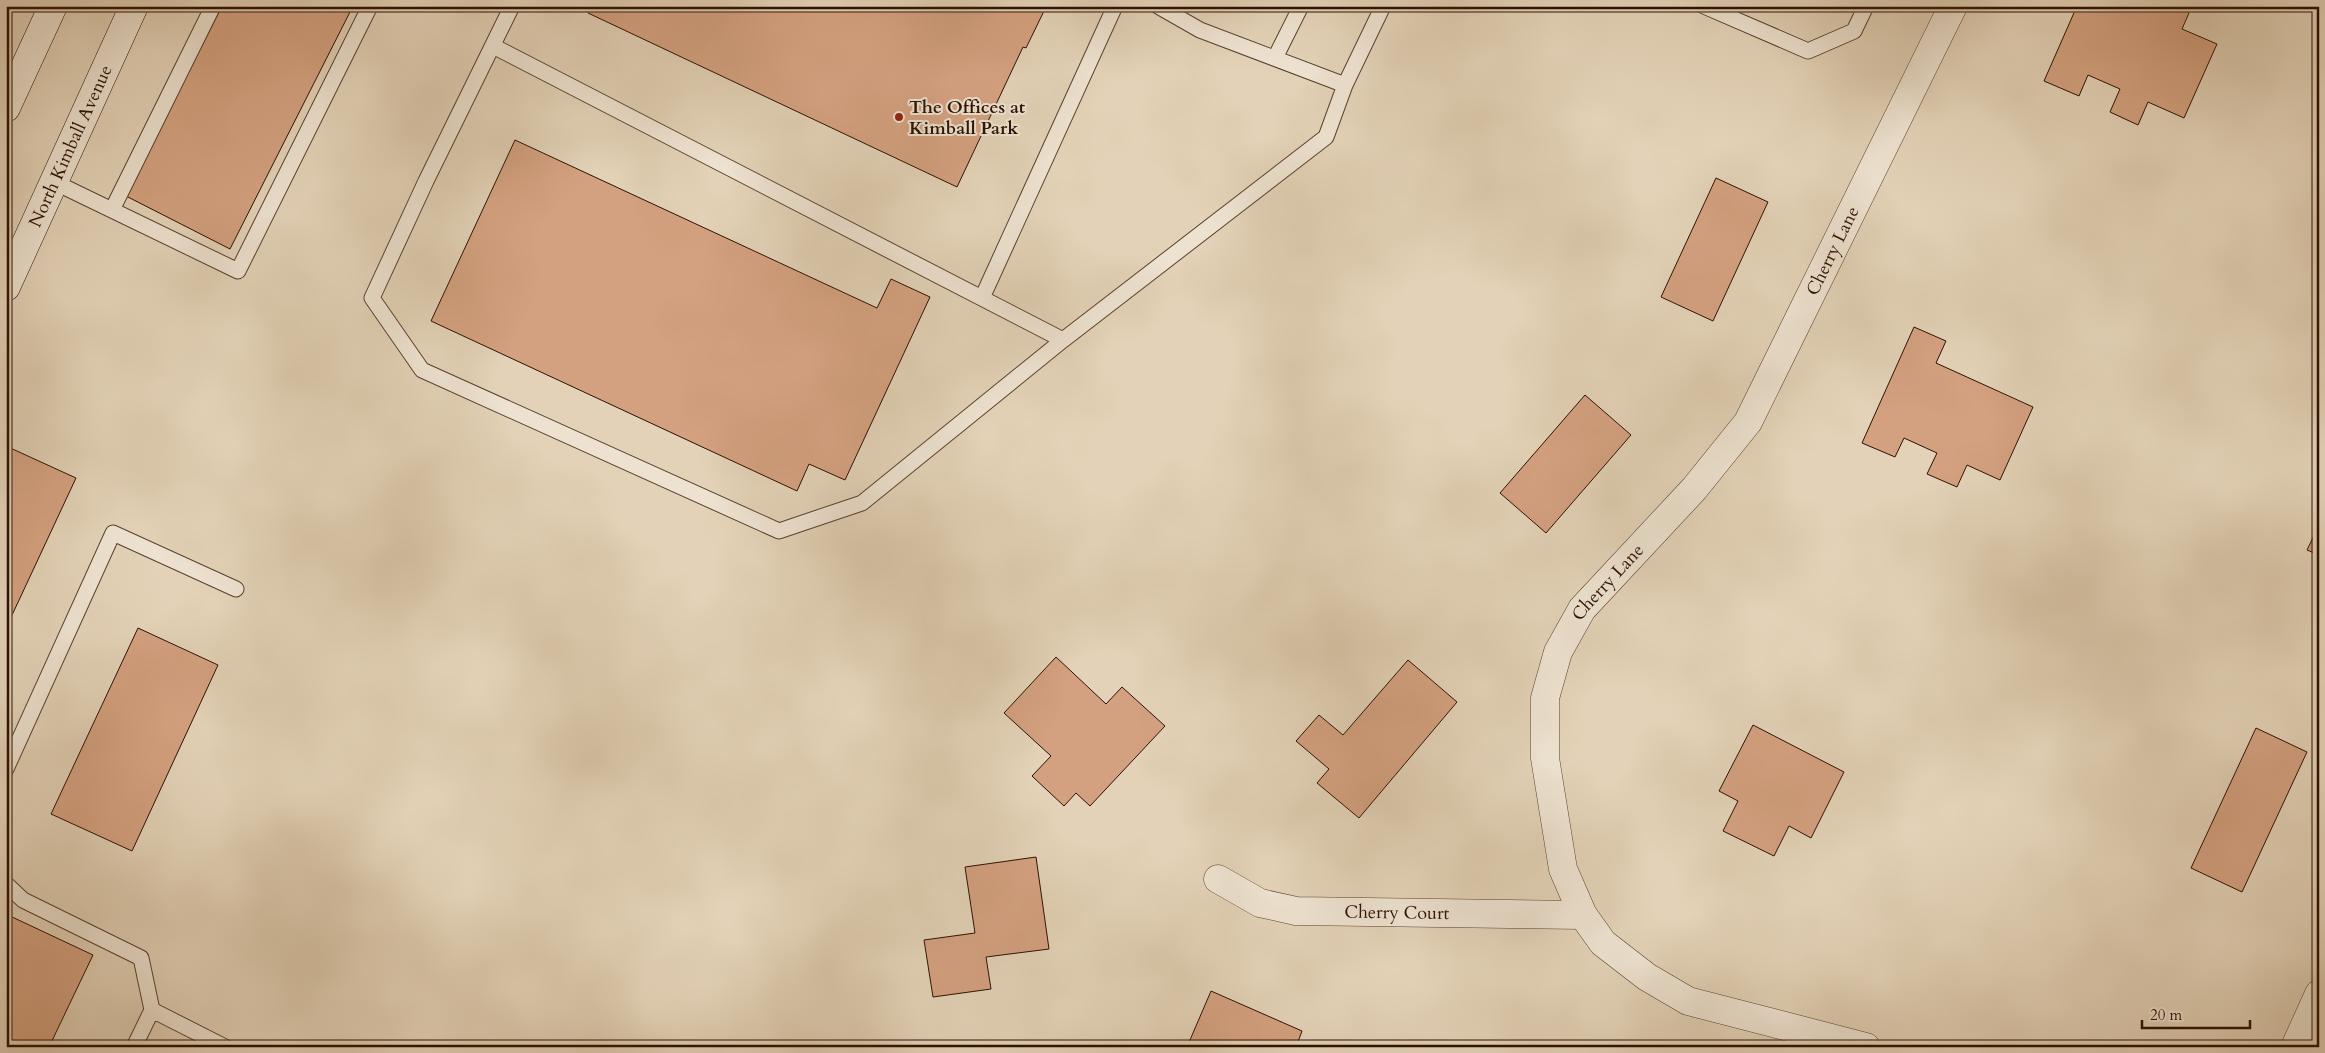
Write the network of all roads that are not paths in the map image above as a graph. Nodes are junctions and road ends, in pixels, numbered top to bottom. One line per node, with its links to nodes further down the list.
1 (53, 6): 16 (street)
2 (134, 6): 17 (street, North Kimball Avenue)
3 (213, 6): 18 (lane)
4 (370, 6): 18 (lane)
5 (512, 6): 13 (lane)
6 (1115, 6): 20 (lane)
7 (1158, 6): 14 (lane)
8 (1301, 6): 14 (lane)
9 (1383, 6): 15 (lane)
10 (1704, 6): 11 (lane)
11 (1866, 6)
12 (1953, 6): 26 (street, Cherry Lane)
13 (494, 46): 20 (lane); 21 (lane)
14 (1275, 58): 15 (lane)
15 (1345, 85): 21 (lane)
16 (6, 108)
17 (54, 182): 18 (lane); 19 (street, North Kimball Avenue)
18 (112, 210)
19 (6, 287)
20 (982, 298): 21 (lane)
21 (1063, 340)
22 (236, 589): 23 (lane)
23 (6, 769)
24 (1218, 879): 26 (street, Cherry Court)
25 (6, 884): 28 (lane)
26 (1584, 915): 31 (street, Cherry Lane)
27 (2319, 994): 32 (street)
28 (152, 1010): 29 (lane); 30 (lane)
29 (134, 1047)
30 (225, 1047)
31 (1866, 1047)
32 (2295, 1047)

